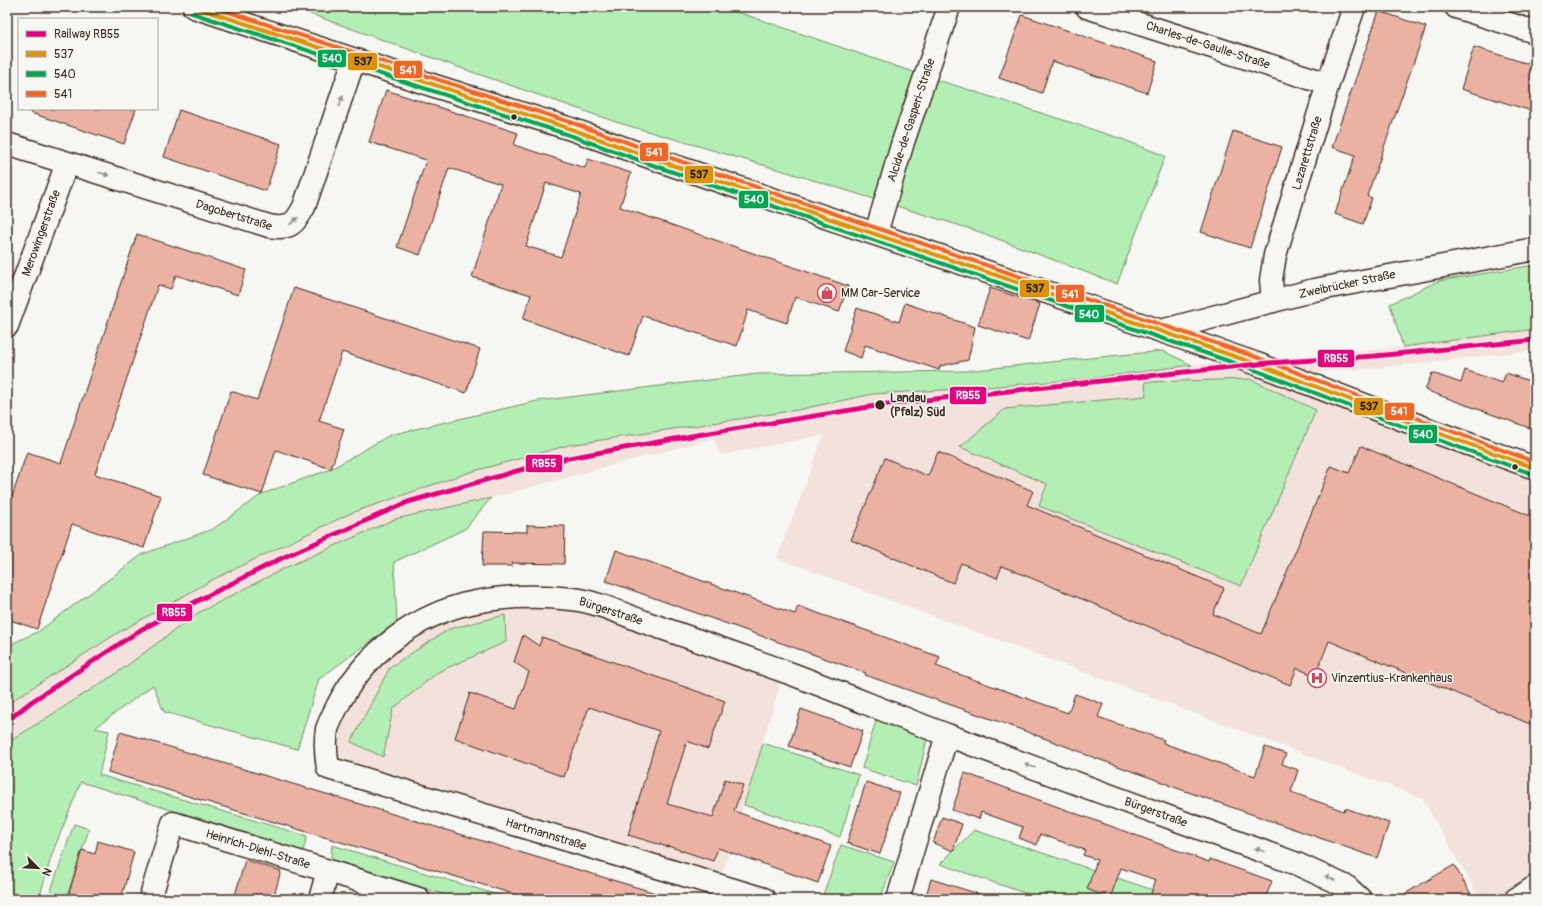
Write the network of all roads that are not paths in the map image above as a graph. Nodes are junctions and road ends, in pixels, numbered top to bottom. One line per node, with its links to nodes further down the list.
1 (949, 7): 11 (street, Alcide-de-Gasperi-Straße)
2 (1354, 7): 8 (street, Lazarettstraße)
3 (1456, 7): 6 (street)
4 (207, 9): 7 (street)
5 (1101, 9): 8 (street, Charles-de-Gaulle-Straße)
6 (1535, 32)
7 (354, 60): 10 (street, Dagobertstraße, one-way to 7); 11 (street)
8 (1328, 84): 13 (street, Lazarettstraße)
9 (7, 144): 10 (street, Dagobertstraße)
10 (67, 163): 14 (street, Merowingerstraße)
11 (876, 233): 15 (street)
12 (1535, 249): 13 (street, Zweibrücker Straße)
13 (1273, 301): 15 (street, Zweibrücker Straße)
14 (7, 326)
15 (1161, 331): 16 (street)
16 (1535, 468)
17 (947, 735): 18 (street, Bürgerstraße); 25 (street); 26 (street, Bürgerstraße, one-way to 17)
18 (328, 768): 24 (street, Hartmannstraße)
19 (328, 871): 21 (street, Heinrich-Diehl-Straße); 22 (street); 23 (street, Heinrich-Diehl-Straße)
20 (1535, 887): 27 (street)
21 (150, 899)
22 (320, 899)
23 (420, 899)
24 (764, 899)
25 (898, 899)
26 (1360, 899)
27 (1516, 899)

